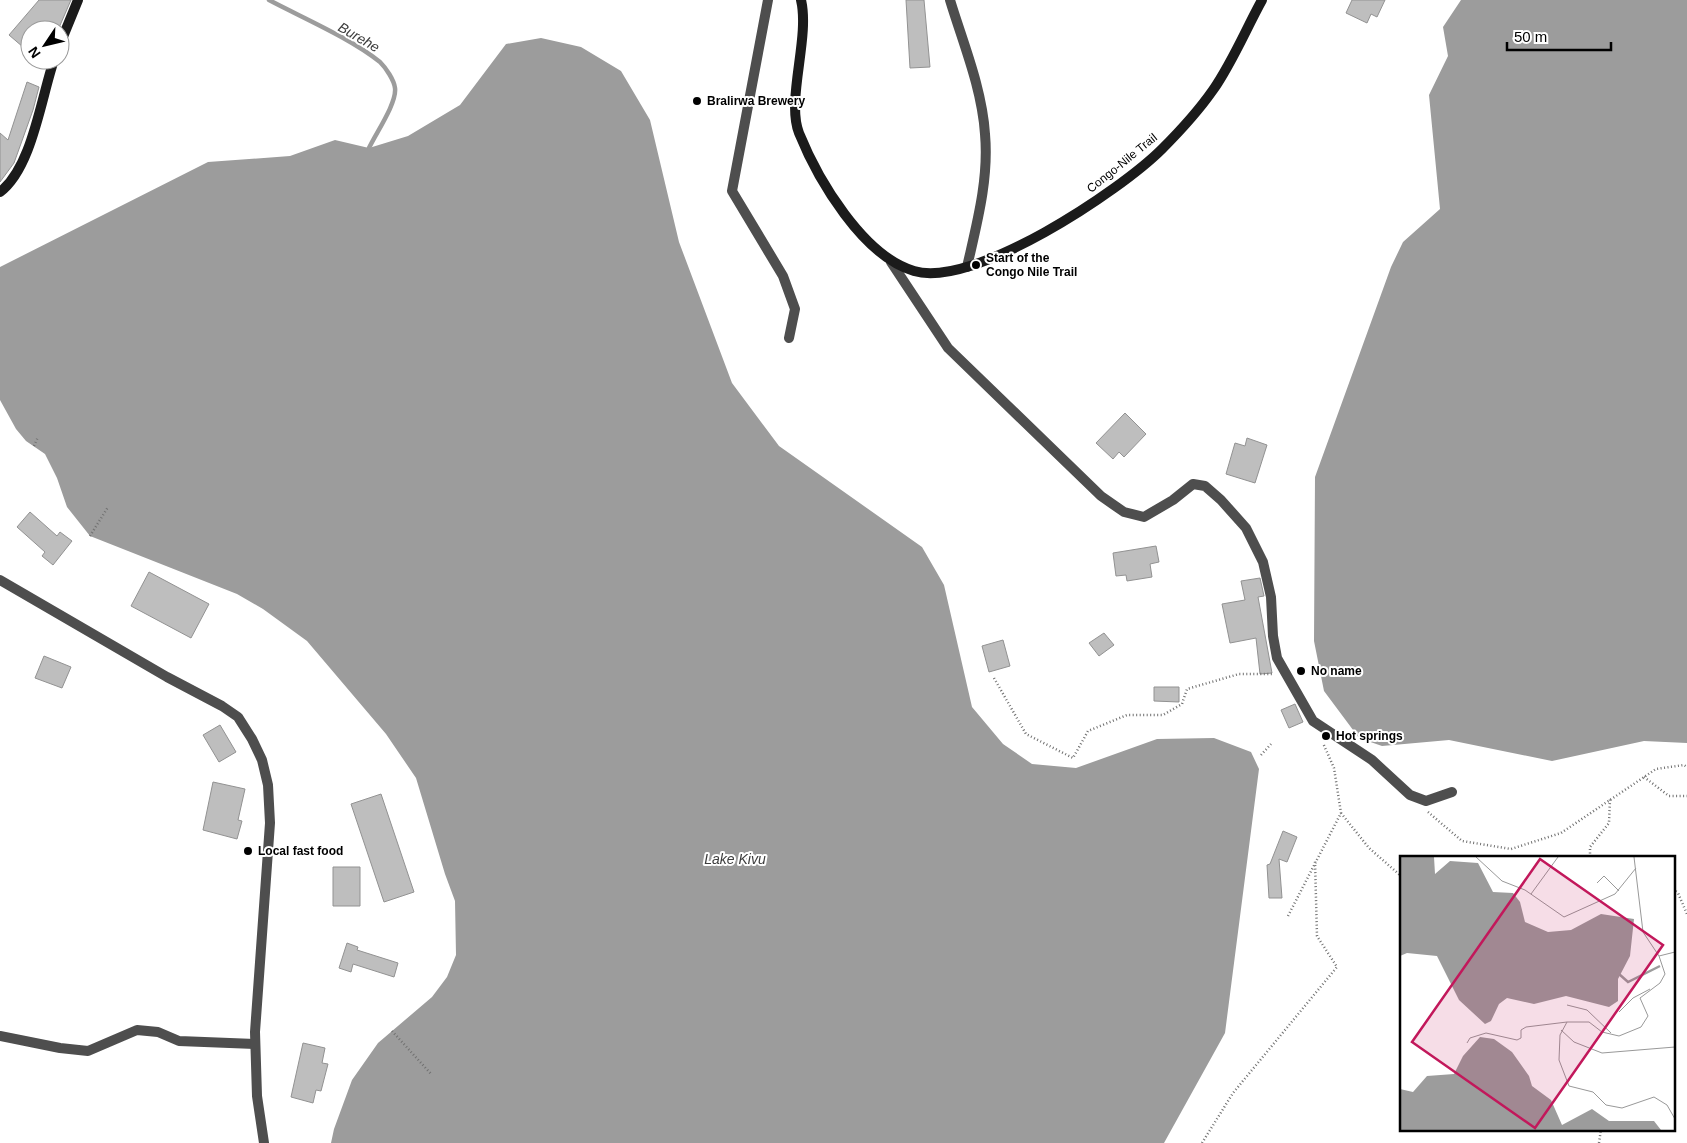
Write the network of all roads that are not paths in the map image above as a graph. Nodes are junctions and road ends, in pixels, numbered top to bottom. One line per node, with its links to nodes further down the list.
1 (78, 0): 6 (main road)
2 (768, 0): 11 (street)
3 (801, 0): 9 (main road, Congo-Nile Trail)
4 (950, 0): 10 (street)
5 (1262, 0): 10 (main road, Congo-Nile Trail)
6 (70, 20)
7 (51, 70): 8 (main road)
8 (0, 192)
9 (891, 262): 10 (main road, Congo-Nile Trail); 13 (street)
10 (967, 267)
11 (788, 338)
12 (0, 580): 15 (street)
13 (1452, 792)
14 (0, 1036): 15 (street)
15 (255, 1044): 16 (street)
16 (264, 1143)

